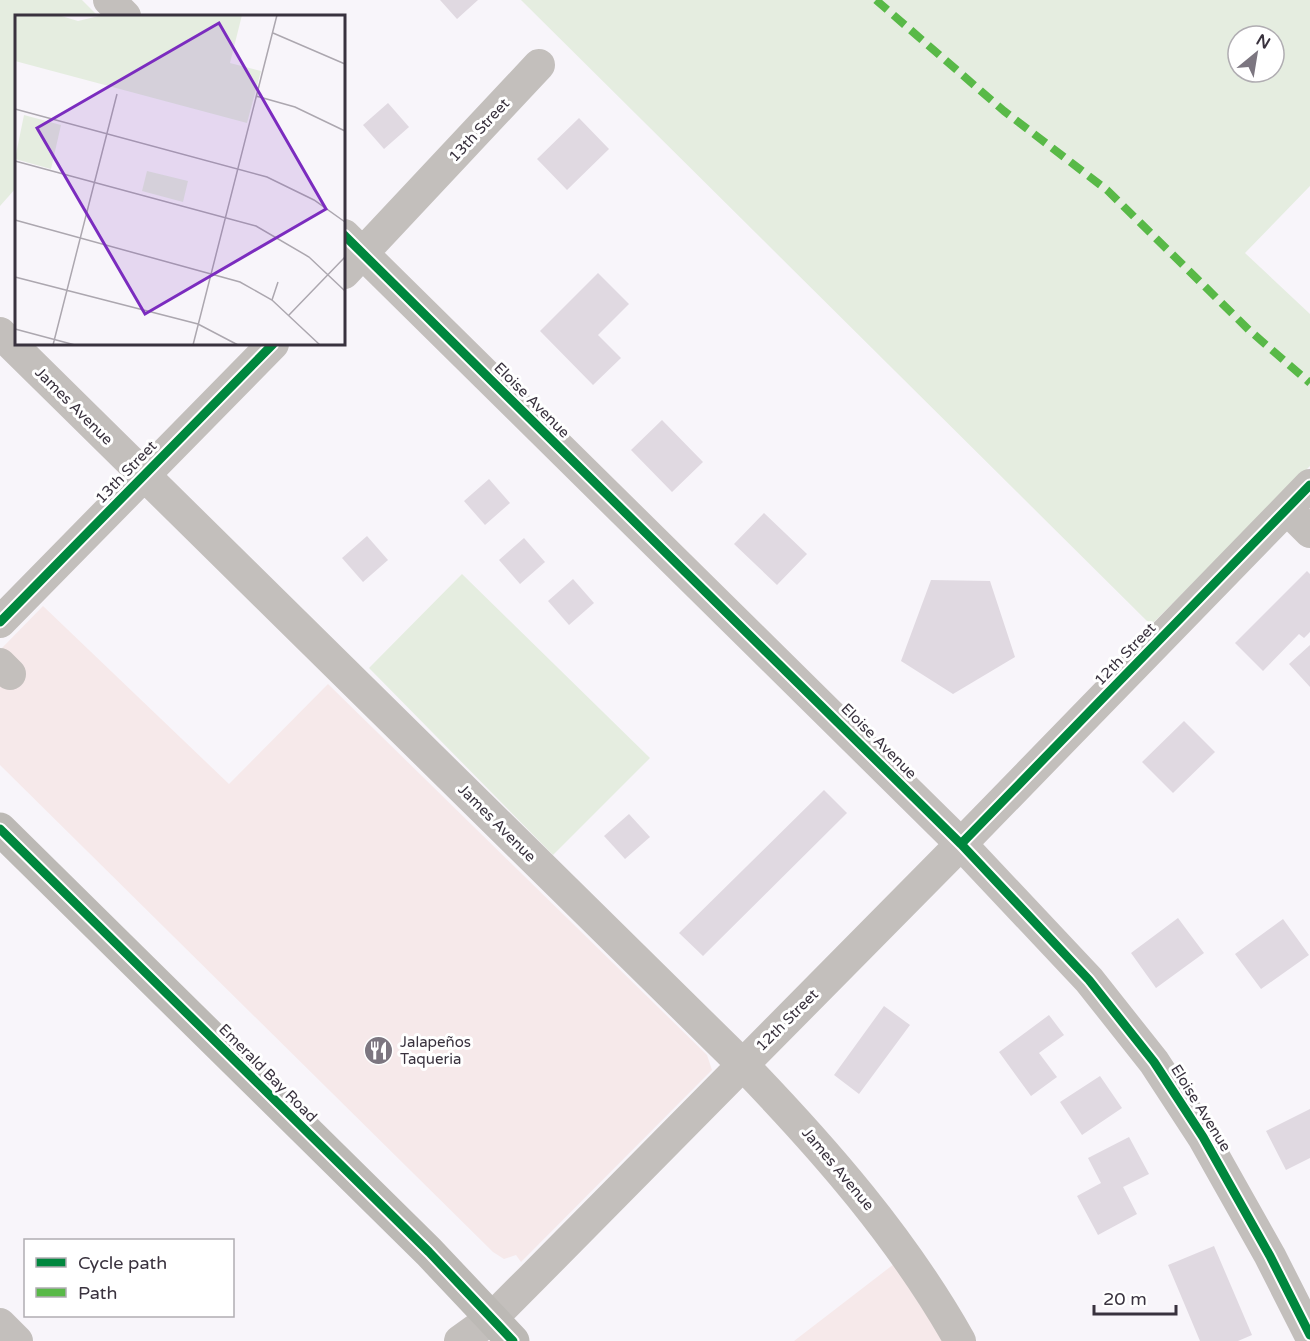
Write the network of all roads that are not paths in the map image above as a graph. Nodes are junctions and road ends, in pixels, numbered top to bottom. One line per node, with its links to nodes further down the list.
1 (109, 0): 2 (street)
2 (124, 15)
3 (539, 65): 4 (street, 13th Street)
4 (350, 254): 13 (street, Eloise Avenue)
5 (0, 333): 7 (street, James Avenue)
6 (272, 345): 7 (street, 13th Street)
7 (144, 475): 11 (street, 13th Street); 14 (street, James Avenue)
8 (1310, 485): 9 (street, 12th Street)
9 (1287, 509): 10 (street); 13 (street, 12th Street)
10 (1310, 532)
11 (0, 622)
12 (0, 829): 16 (main road, Emerald Bay Road)
13 (961, 844): 14 (street, 12th Street); 17 (street, Eloise Avenue)
14 (743, 1065): 16 (street, 12th Street); 20 (street, James Avenue)
15 (0, 1324): 18 (street)
16 (502, 1329): 19 (street, 12th Street)
17 (1310, 1335)
18 (17, 1341)
19 (460, 1341)
20 (960, 1341)

